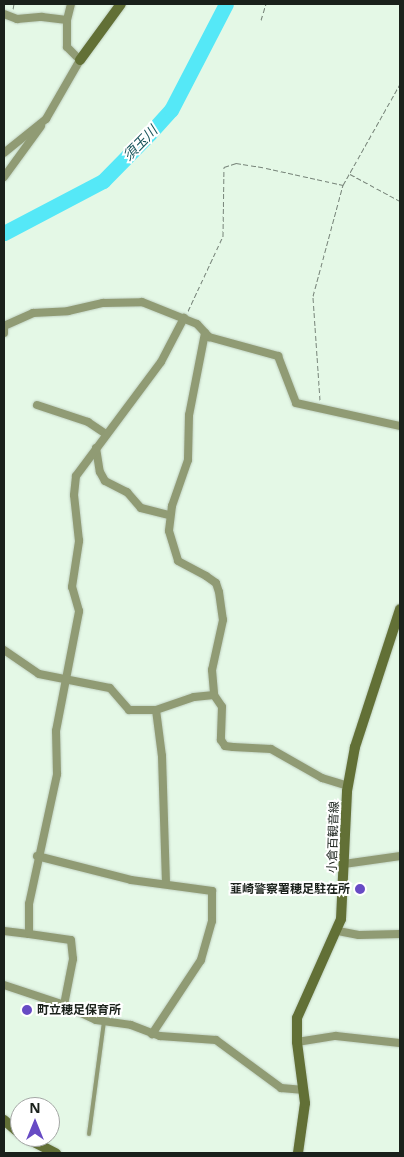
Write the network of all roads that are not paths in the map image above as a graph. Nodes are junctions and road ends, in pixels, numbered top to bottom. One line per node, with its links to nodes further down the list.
1 (71, 4): 4 (street)
2 (121, 4): 5 (main road)
3 (4, 14): 4 (street)
4 (67, 20): 5 (street)
5 (80, 60): 6 (street)
6 (46, 119): 7 (street); 8 (street)
7 (4, 153)
8 (4, 177)
9 (184, 318): 10 (street); 11 (street); 14 (street)
10 (4, 333)
11 (205, 333): 13 (street); 16 (street)
12 (37, 405): 14 (street)
13 (400, 426)
14 (106, 434): 15 (street)
15 (96, 448): 16 (street); 19 (street)
16 (169, 516): 20 (street)
17 (400, 609): 22 (main road, 小倉百観音線)
18 (4, 650): 19 (street)
19 (64, 681): 21 (street); 23 (street)
20 (214, 695): 21 (street); 22 (street)
21 (156, 710): 26 (street)
22 (348, 786): 25 (main road, 小倉百観音線)
23 (38, 856): 26 (street); 29 (street)
24 (400, 856): 25 (street)
25 (344, 864): 27 (main road, 小倉百観音線)
26 (166, 884): 34 (street)
27 (338, 931): 30 (street); 35 (main road, 小倉百観音線)
28 (4, 932): 29 (street)
29 (28, 934): 32 (street)
30 (400, 934)
31 (4, 985): 32 (street)
32 (64, 1005): 33 (street)
33 (104, 1022): 34 (street); 38 (lane)
34 (152, 1034): 37 (street)
35 (297, 1042): 36 (street); 37 (main road, 小倉百観音線)
36 (400, 1043)
37 (304, 1090): 41 (main road, 小倉百観音線)
38 (90, 1134)
39 (44, 1147): 40 (main road)
40 (56, 1153)
41 (298, 1153)

